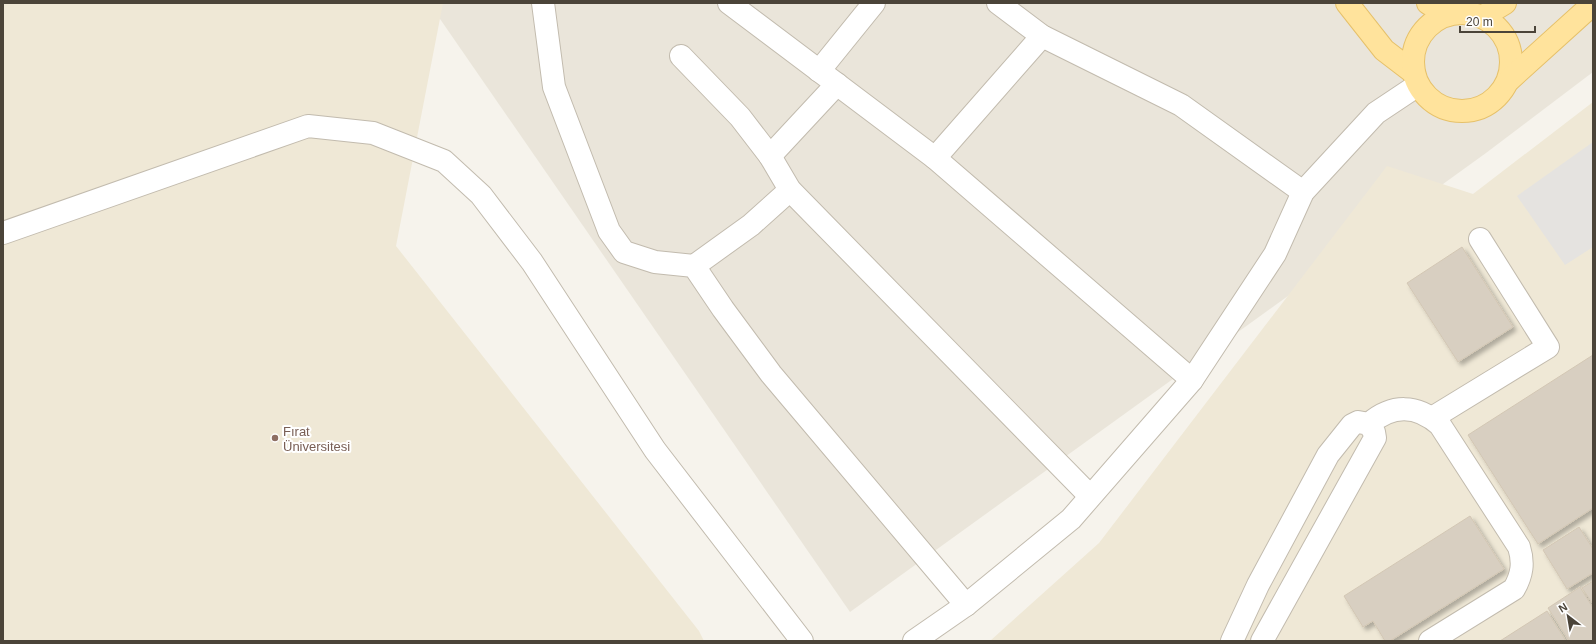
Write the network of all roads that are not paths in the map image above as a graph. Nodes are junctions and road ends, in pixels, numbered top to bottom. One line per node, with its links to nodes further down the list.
1 (543, 3): 23 (street)
2 (729, 3): 13 (street)
3 (874, 3): 13 (street)
4 (998, 3): 11 (street)
5 (1347, 3): 14 (main road)
6 (1428, 3): 9 (main road)
7 (1505, 3): 10 (main road)
8 (1593, 4): 15 (main road)
9 (1447, 15): 10 (main road); 14 (main road)
10 (1482, 17): 15 (main road)
11 (1042, 36): 18 (street); 20 (street)
12 (681, 56): 17 (street)
13 (819, 70): 16 (street)
14 (1416, 79): 15 (main road); 20 (street)
15 (1508, 80)
16 (837, 84): 17 (street); 18 (street)
17 (770, 156): 19 (street)
18 (935, 158): 24 (street)
19 (790, 190): 23 (street); 27 (street)
20 (1303, 192): 24 (street)
21 (3, 233): 29 (street)
22 (1480, 239): 25 (street)
23 (694, 266): 28 (street)
24 (1192, 380): 27 (street)
25 (1432, 418): 26 (street); 33 (street)
26 (1369, 424): 31 (street); 32 (street)
27 (1090, 496): 28 (street)
28 (966, 605): 30 (street)
29 (802, 641)
30 (914, 641)
31 (1232, 641)
32 (1262, 641)
33 (1430, 641)

